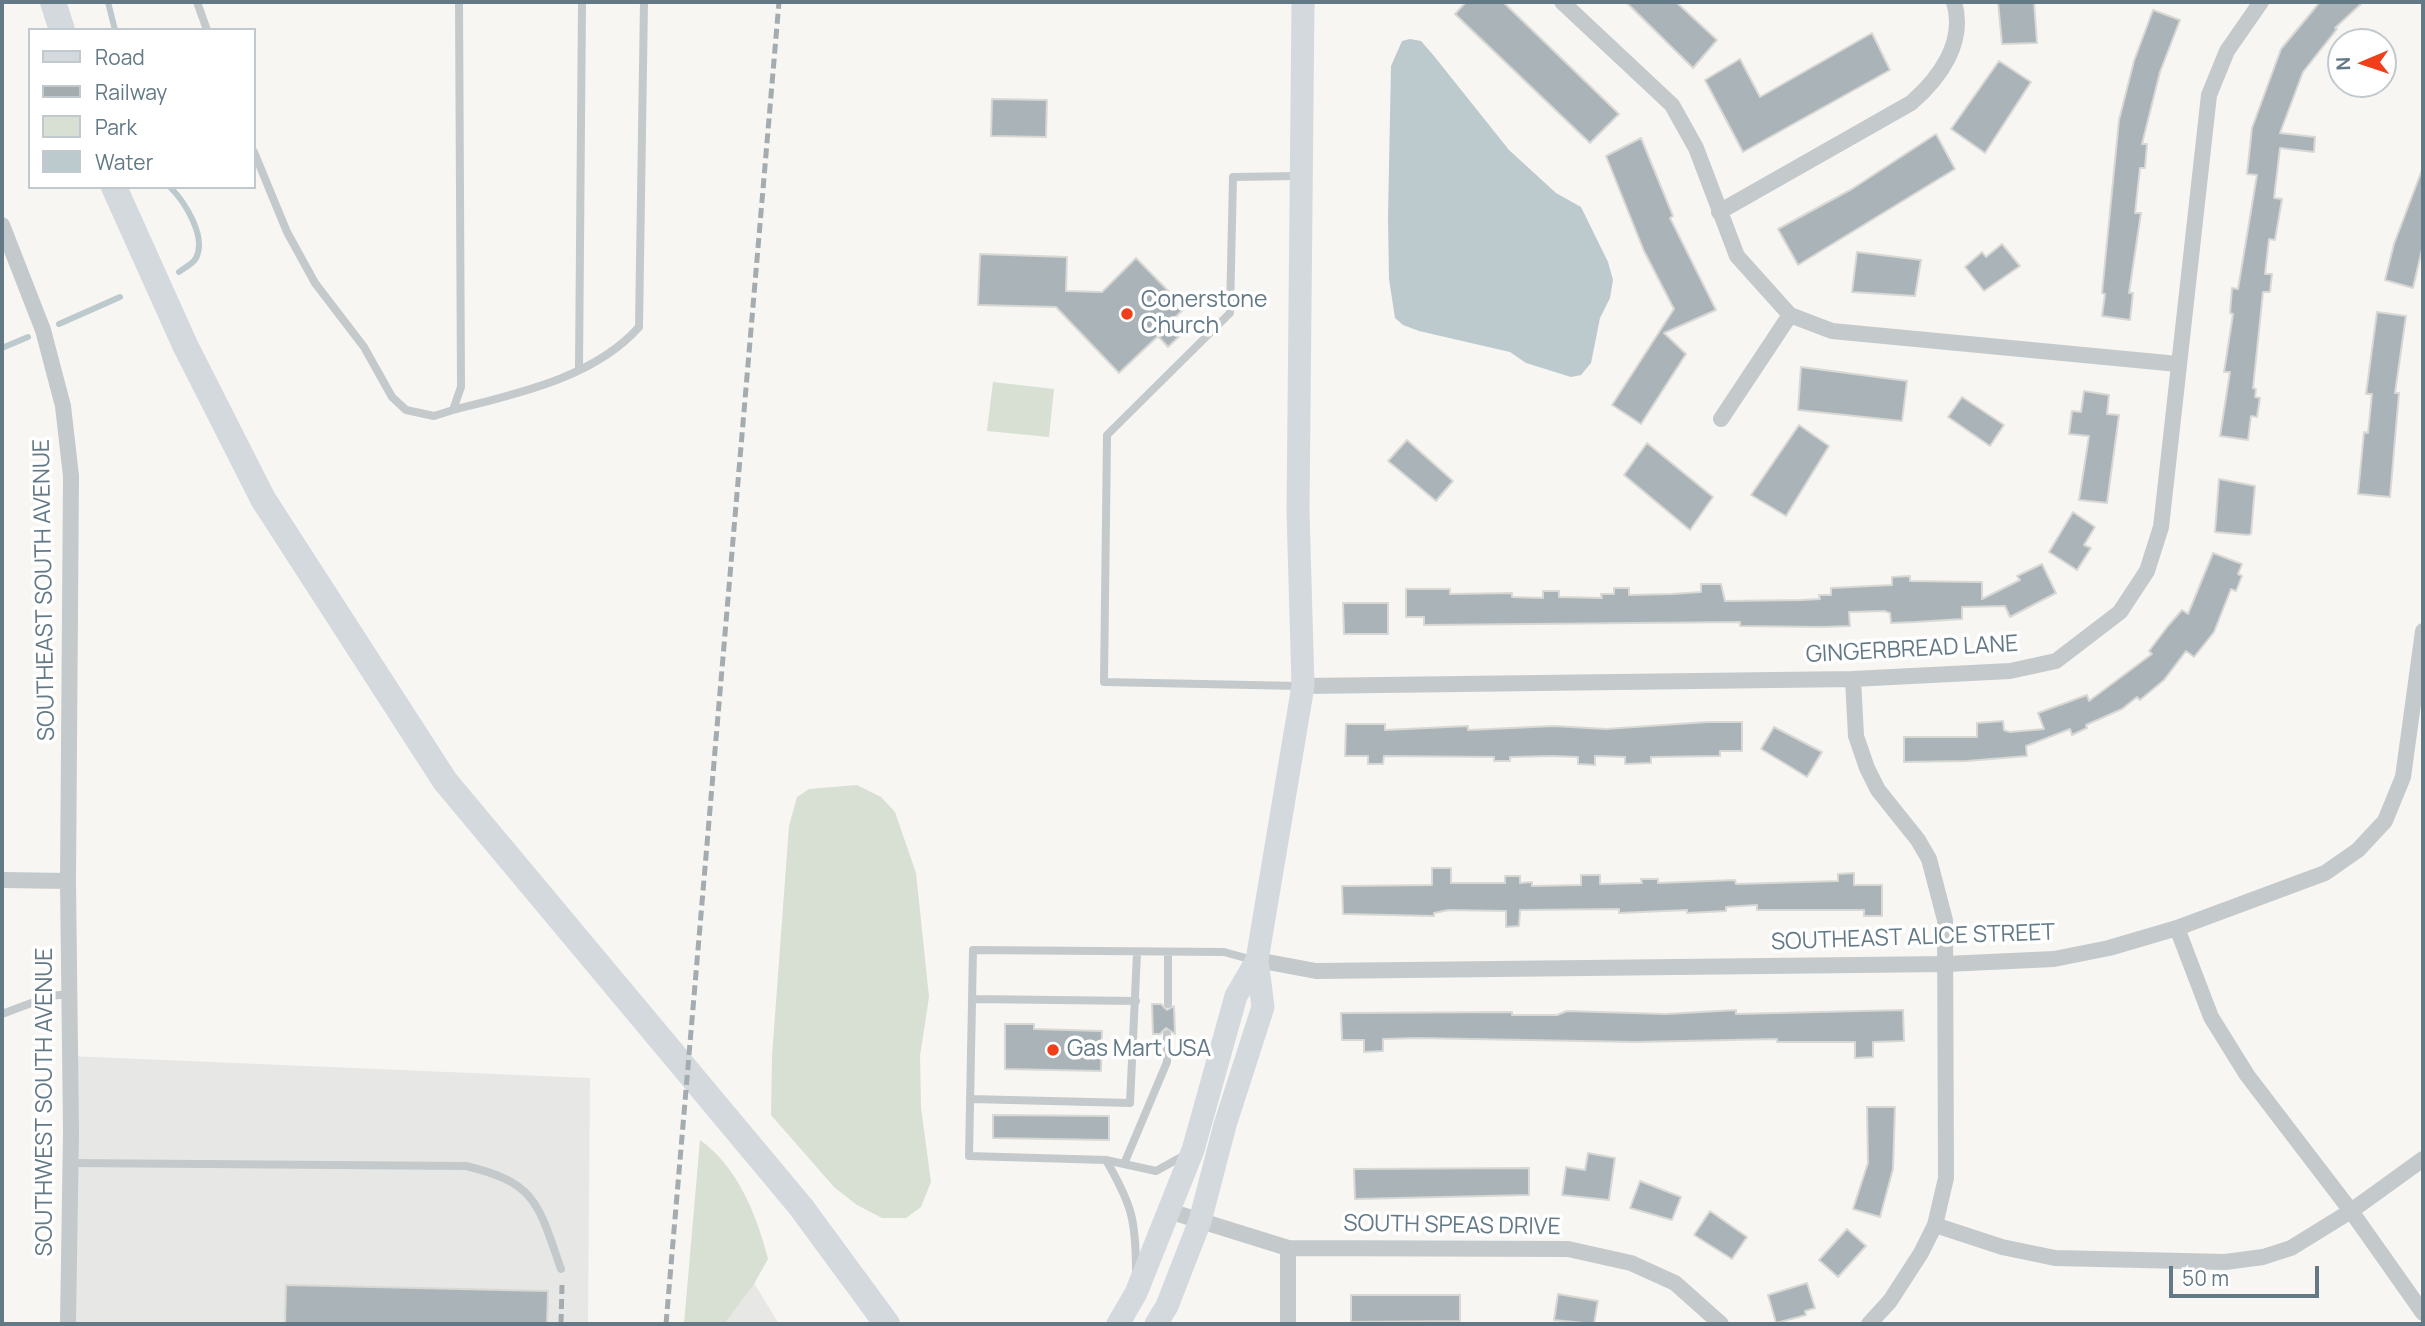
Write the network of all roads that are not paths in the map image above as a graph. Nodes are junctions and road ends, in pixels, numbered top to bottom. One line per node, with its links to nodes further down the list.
1 (53, 2): 10 (main road)
2 (197, 2): 11 (lane)
3 (459, 2): 20 (lane)
4 (582, 2): 19 (lane)
5 (644, 2): 19 (lane)
6 (1303, 2): 13 (main road)
7 (1562, 2): 15 (street)
8 (1954, 2): 15 (street)
9 (2261, 2): 18 (street, GINGERBREAD LANE)
10 (61, 28)
11 (206, 28)
12 (256, 157): 20 (lane)
13 (1300, 176): 25 (main road); 25 (lane)
14 (115, 189): 56 (main road)
15 (1719, 212): 17 (street)
16 (2, 225): 27 (street, SOUTHEAST SOUTH AVENUE)
17 (1790, 315): 18 (street); 21 (street)
18 (2178, 364): 24 (street, GINGERBREAD LANE)
19 (579, 368): 20 (lane)
20 (453, 410)
21 (1721, 419)
22 (2423, 631): 23 (street, SOUTHEAST ALICE STREET)
23 (2422, 658): 28 (street, SOUTHEAST ALICE STREET)
24 (1853, 679): 25 (street, GINGERBREAD LANE); 32 (street)
25 (1303, 686): 31 (main road)
26 (2, 880): 27 (street)
27 (68, 881): 33 (street, SOUTHWEST SOUTH AVENUE)
28 (2177, 928): 32 (street, SOUTHEAST ALICE STREET); 47 (street)
29 (1168, 952): 30 (lane); 31 (lane); 36 (lane)
30 (1137, 953): 34 (lane); 35 (lane)
31 (1257, 961): 32 (street, SOUTHEAST ALICE STREET); 42 (main road); 49 (main road)
32 (1945, 964): 50 (street)
33 (70, 994): 37 (lane); 45 (street, SOUTHWEST SOUTH AVENUE)
34 (972, 999): 35 (lane); 39 (lane)
35 (1136, 1001): 40 (lane)
36 (1168, 1004)
37 (2, 1014)
38 (1167, 1034): 41 (lane)
39 (970, 1099): 40 (lane); 44 (lane)
40 (1130, 1103): 41 (lane)
41 (1147, 1108): 46 (lane)
42 (1193, 1150): 46 (lane); 48 (main road)
43 (2423, 1159): 47 (street)
44 (1106, 1160): 46 (lane); 53 (lane)
45 (71, 1163): 52 (lane); 55 (street, SOUTHWEST SOUTH AVENUE)
46 (1124, 1164)
47 (2351, 1211): 50 (street); 54 (street)
48 (1169, 1212): 49 (street, SOUTH SPEAS DRIVE); 53 (main road)
49 (1200, 1221): 51 (street, SOUTH SPEAS DRIVE); 58 (main road)
50 (1935, 1225): 61 (street)
51 (1288, 1248): 59 (street); 60 (street, SOUTH SPEAS DRIVE)
52 (561, 1269)
53 (1136, 1293): 57 (main road)
54 (2423, 1313)
55 (68, 1324)
56 (887, 1324)
57 (1118, 1324)
58 (1156, 1324)
59 (1288, 1324)
60 (1721, 1324)
61 (1869, 1324)

